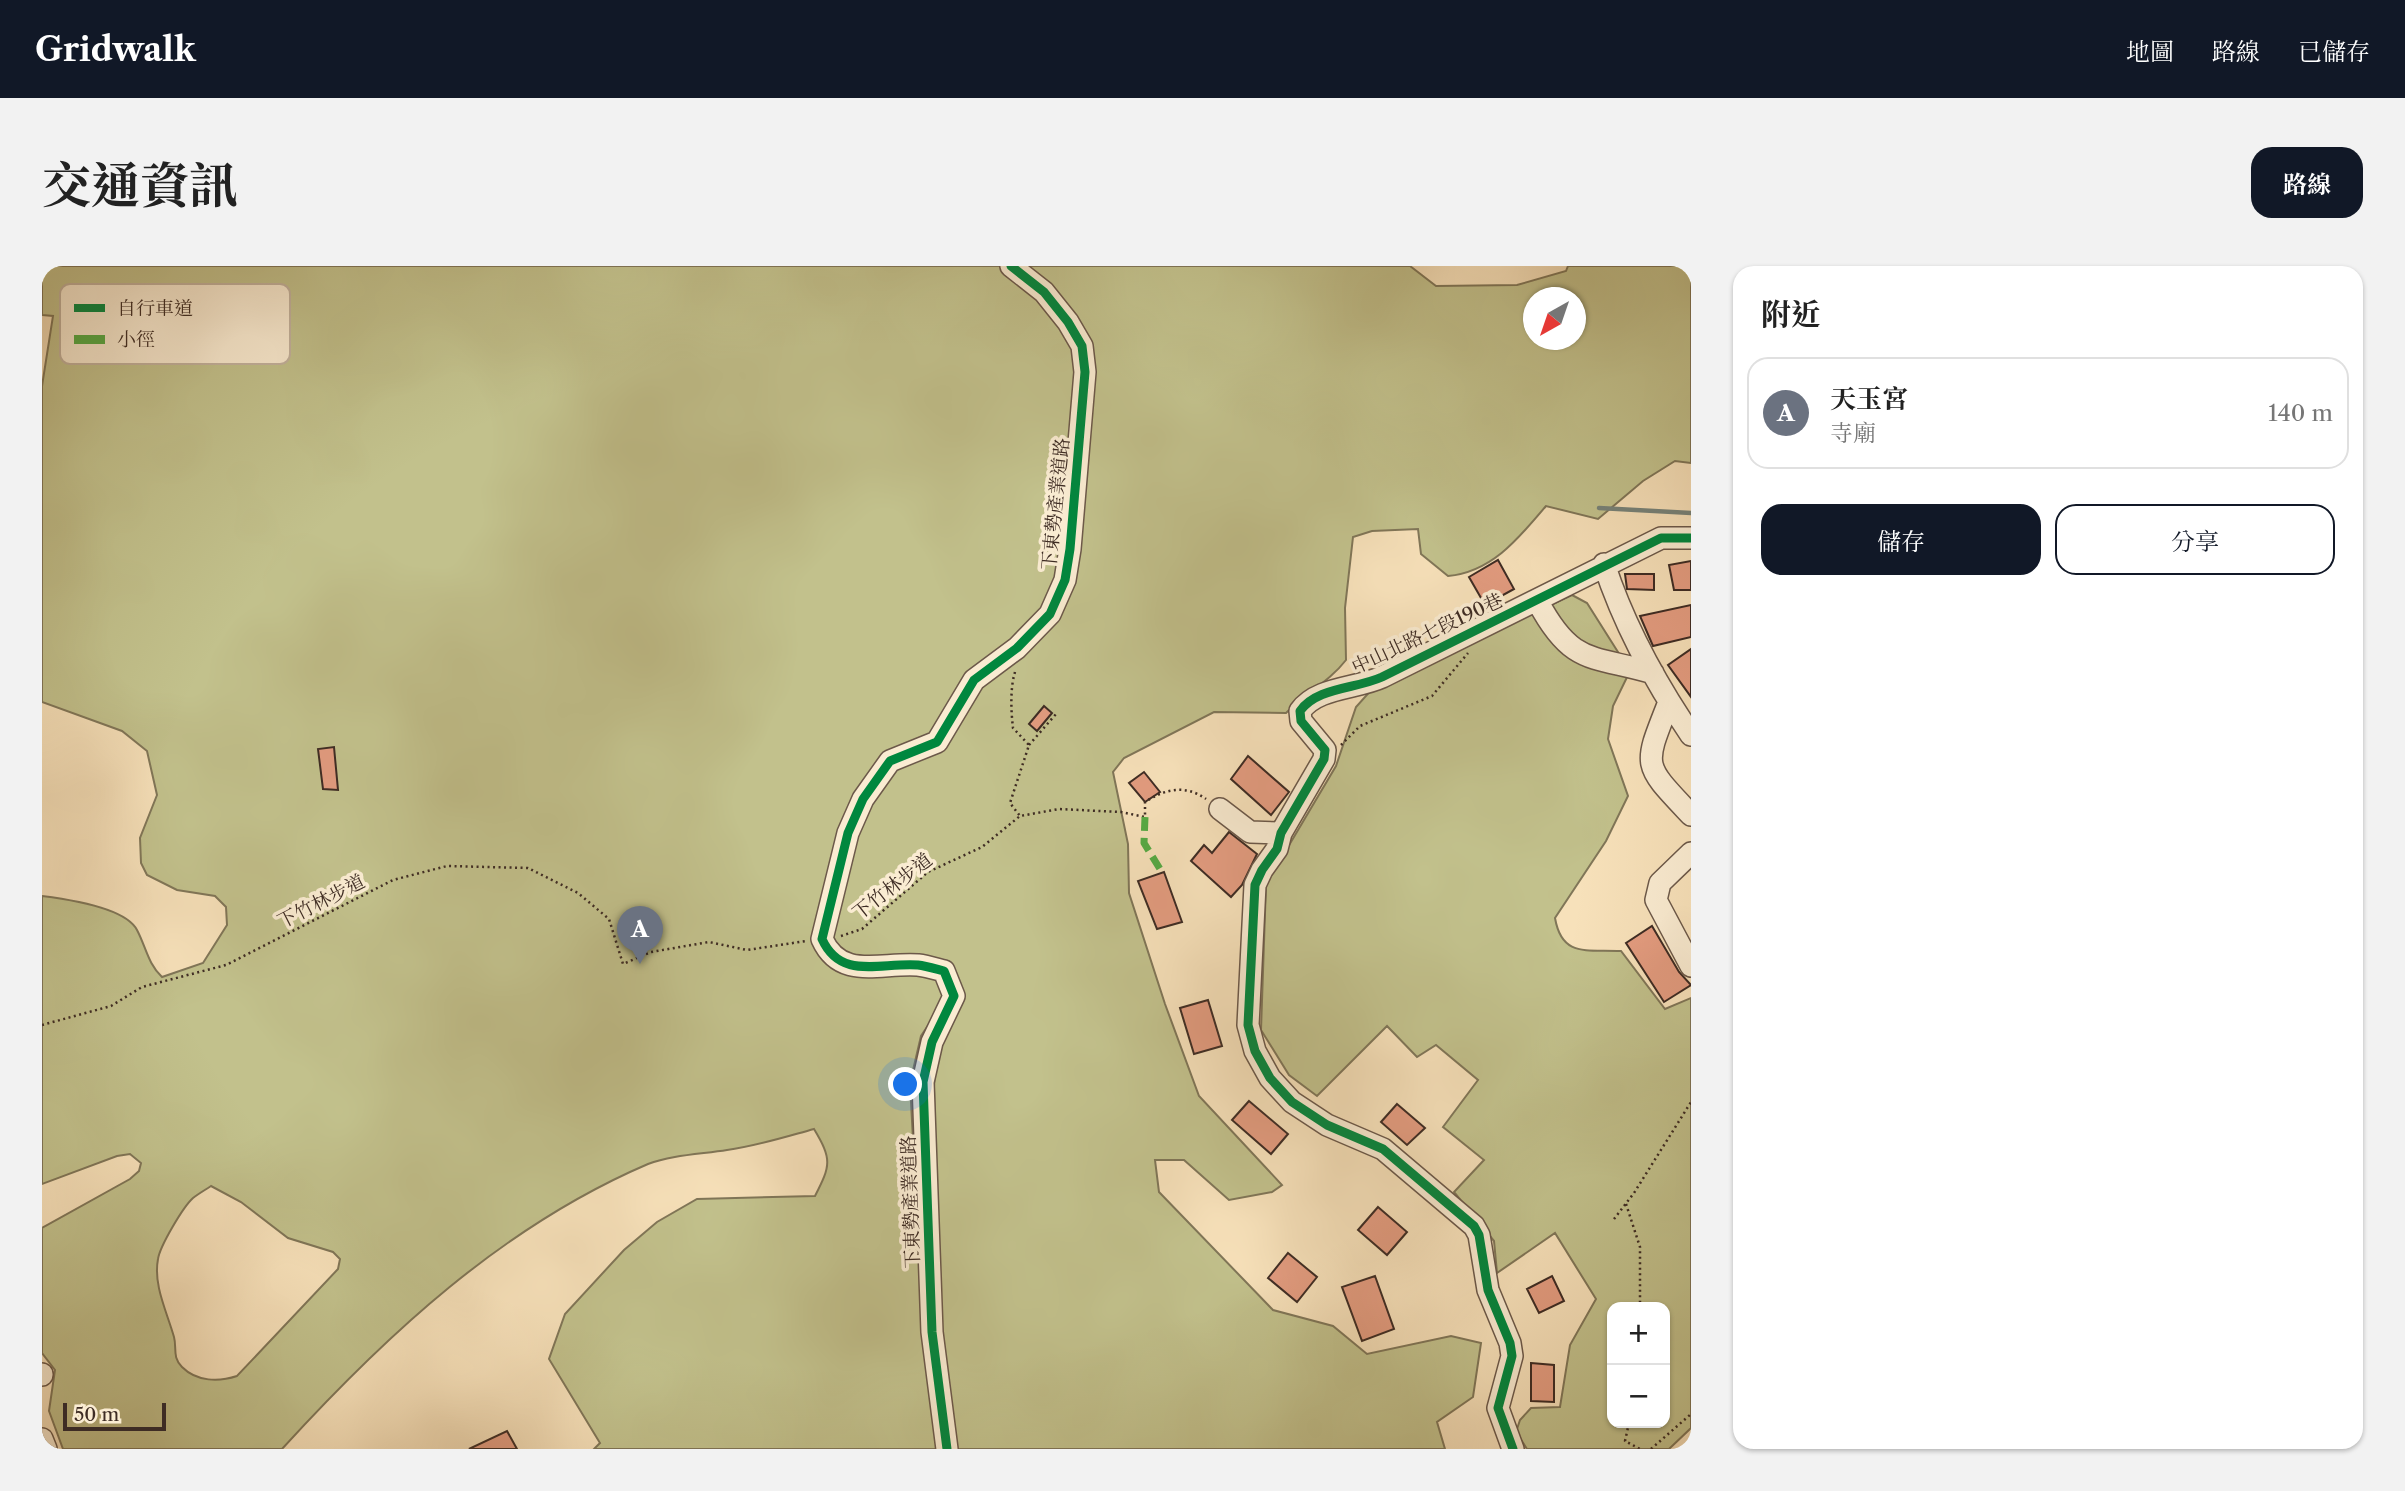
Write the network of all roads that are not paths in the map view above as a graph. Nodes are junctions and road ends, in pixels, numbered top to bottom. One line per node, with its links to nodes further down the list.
1 (1010, 266): 15 (street, 下東勢產業道路)
2 (1691, 538): 3 (street, 中山北路七段190巷)
3 (1604, 564): 4 (street, 中山北路七段190巷); 5 (street)
4 (1538, 602): 5 (street); 10 (street, 中山北路七段190巷)
5 (1653, 673): 6 (street)
6 (1668, 702): 7 (street); 9 (street)
7 (1691, 735)
8 (1220, 809): 10 (street)
9 (1691, 815)
10 (1281, 833): 16 (street, 中山北路七段190巷)
11 (1691, 853): 12 (street)
12 (1691, 967)
13 (42, 1439): 14 (street)
14 (46, 1449)
15 (947, 1449)
16 (1513, 1449)

